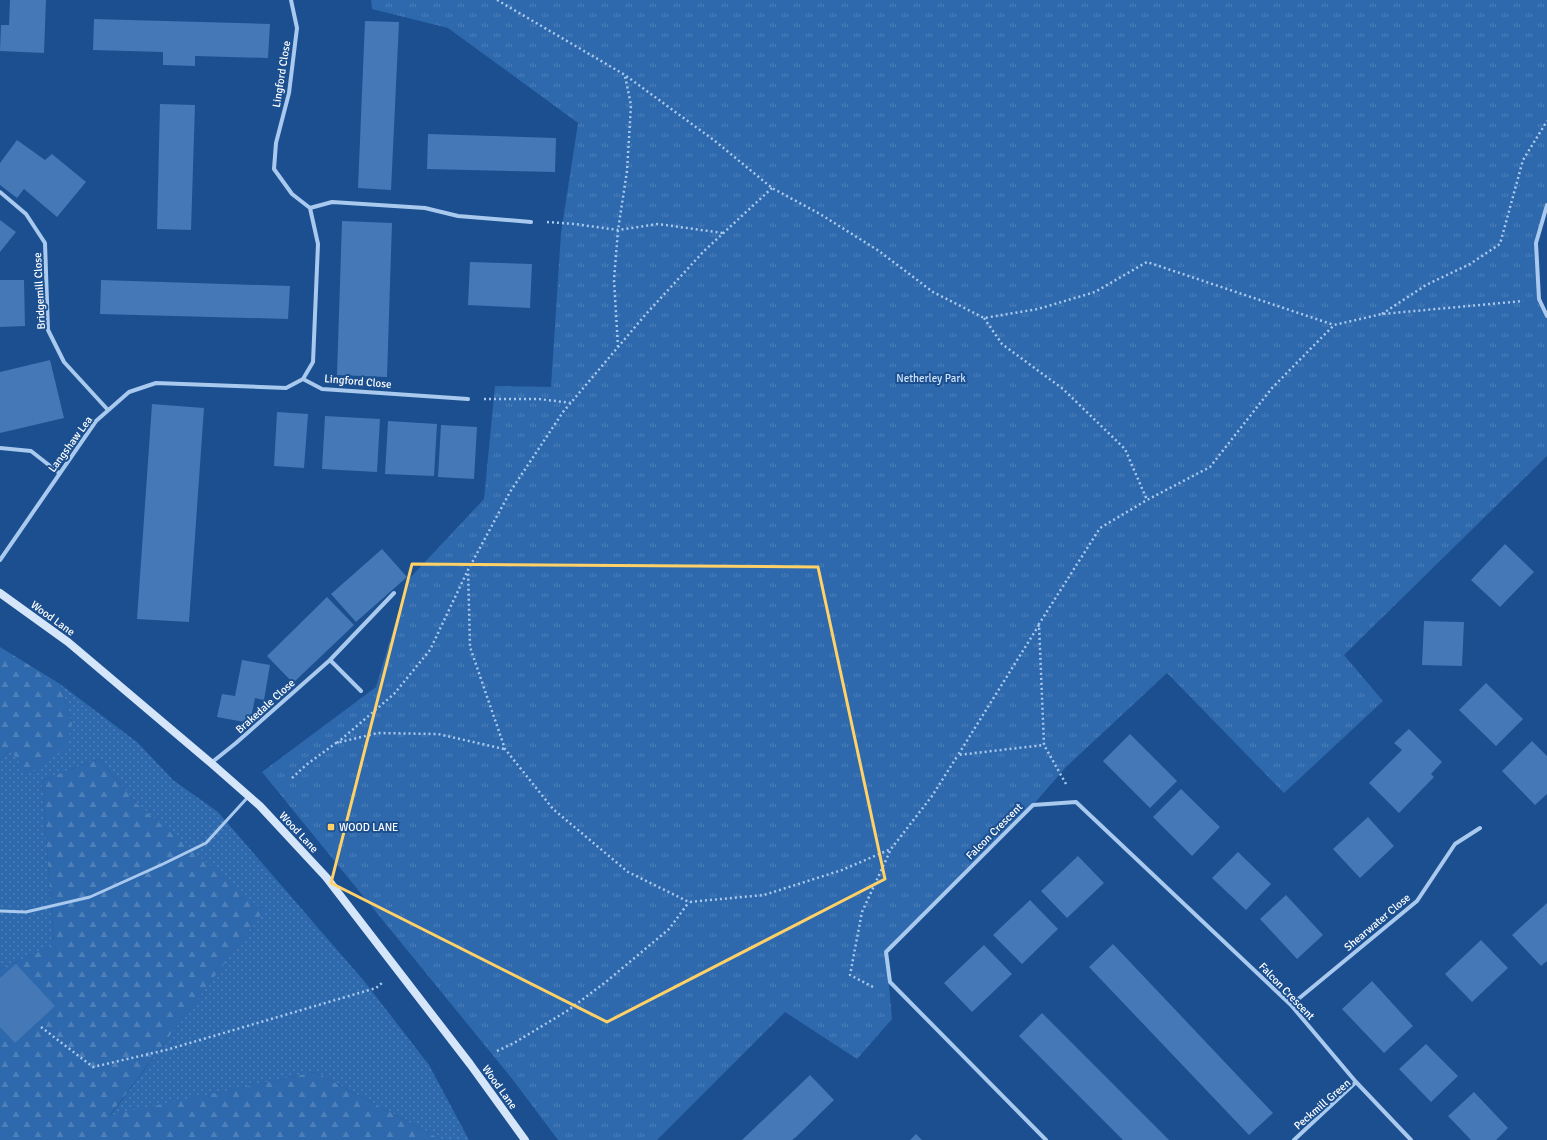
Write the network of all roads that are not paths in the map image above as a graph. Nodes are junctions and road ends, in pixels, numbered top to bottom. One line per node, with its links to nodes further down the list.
1 (291, 0): 4 (street, Lingford Close)
2 (0, 192): 9 (street, Bridgemill Close)
3 (1547, 205): 6 (street)
4 (310, 208): 5 (street); 7 (street, Lingford Close)
5 (531, 222)
6 (1547, 316)
7 (304, 379): 8 (street, Lingford Close); 9 (street, Langshaw Lea)
8 (468, 399)
9 (108, 410): 11 (street, Langshaw Lea)
10 (0, 448): 11 (street)
11 (59, 473): 12 (street, Langshaw Lea)
12 (0, 560)
13 (0, 593): 17 (street, Wood Lane)
14 (394, 593): 15 (street, Brakedale Close)
15 (330, 660): 16 (street); 17 (street, Brakedale Close)
16 (361, 691)
17 (211, 763): 18 (street, Wood Lane)
18 (248, 797): 20 (lane); 23 (street, Wood Lane)
19 (1480, 828): 21 (street, Shearwater Close)
20 (0, 911)
21 (1291, 1005): 22 (street, Falcon Crescent); 24 (street, Falcon Crescent)
22 (1356, 1082): 25 (street, Peckmill Green); 26 (street, Peckmill Green)
23 (525, 1140)
24 (1046, 1140)
25 (1294, 1140)
26 (1411, 1140)

